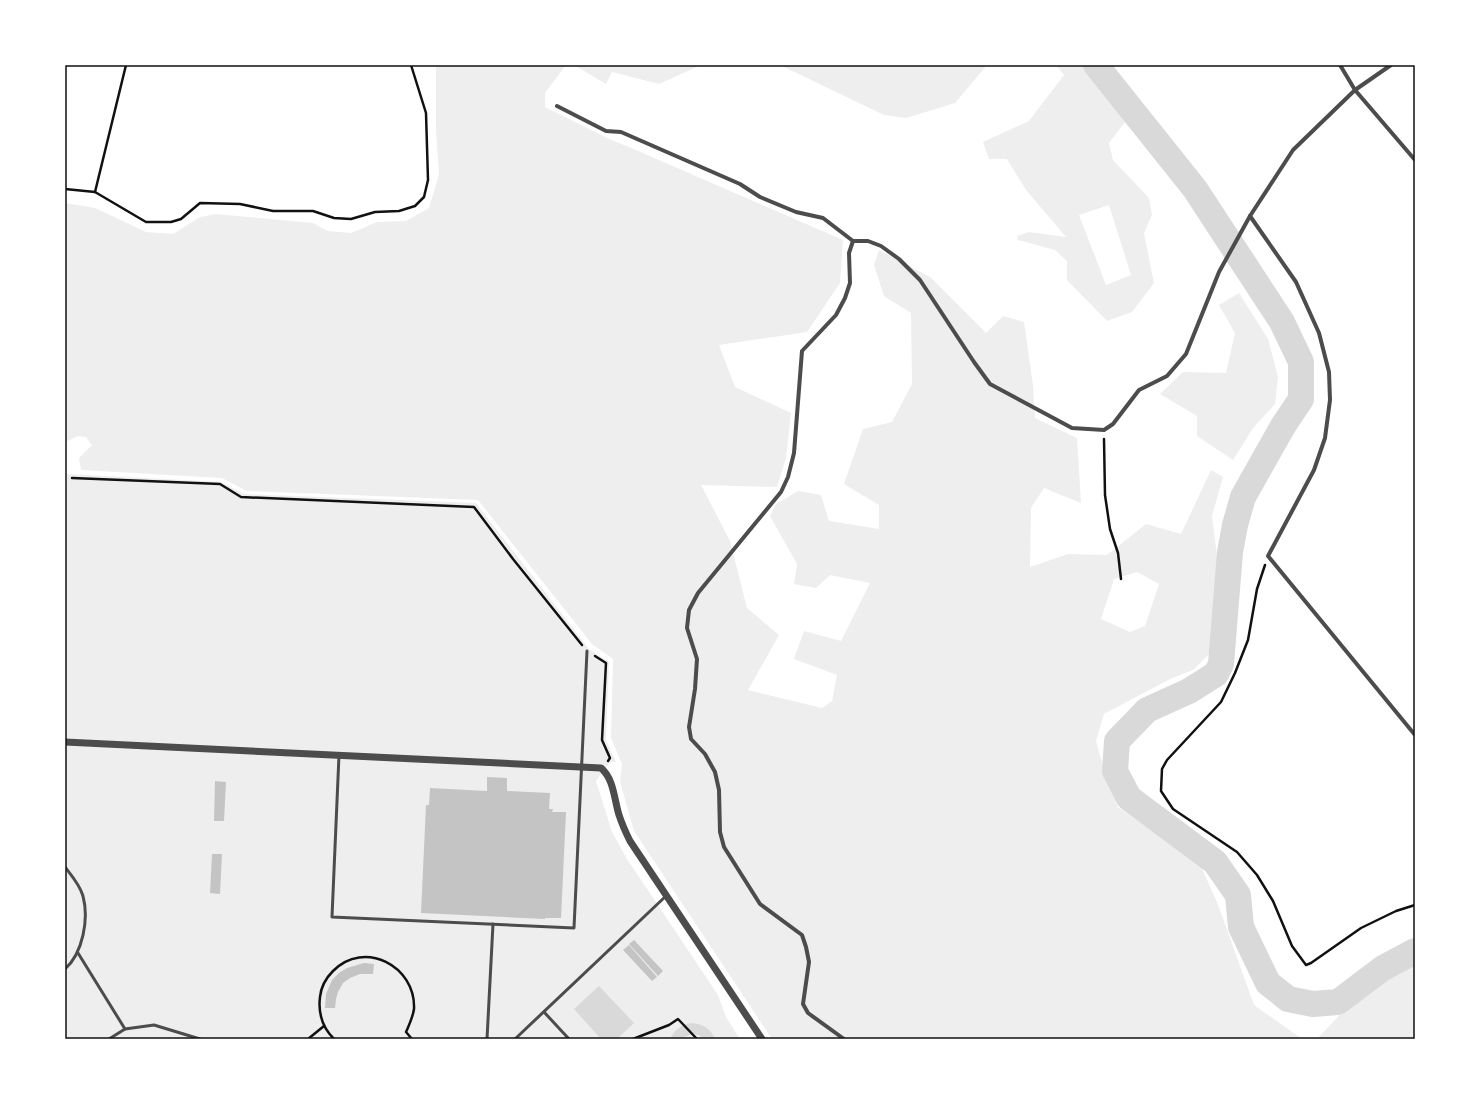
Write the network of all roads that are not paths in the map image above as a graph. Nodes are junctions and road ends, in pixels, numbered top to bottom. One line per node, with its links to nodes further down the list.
1 (1340, 65): 3 (street)
2 (1391, 65): 3 (street)
3 (1355, 90): 5 (street); 6 (street)
4 (557, 106): 7 (street)
5 (1415, 160)
6 (1250, 216): 7 (street); 9 (street)
7 (853, 241): 26 (street)
8 (587, 651): 12 (lane)
9 (1415, 735)
10 (65, 742): 11 (street)
11 (339, 755): 12 (street); 15 (lane)
12 (582, 766): 14 (street); 15 (lane)
13 (65, 867): 16 (lane)
14 (666, 896): 18 (lane); 25 (street)
15 (493, 924): 22 (lane)
16 (78, 953): 17 (lane); 19 (lane)
17 (65, 969)
18 (544, 1012): 23 (lane); 24 (lane)
19 (125, 1029): 20 (lane); 21 (lane)
20 (109, 1039)
21 (200, 1039)
22 (487, 1039)
23 (515, 1039)
24 (569, 1039)
25 (762, 1039)
26 (844, 1039)

